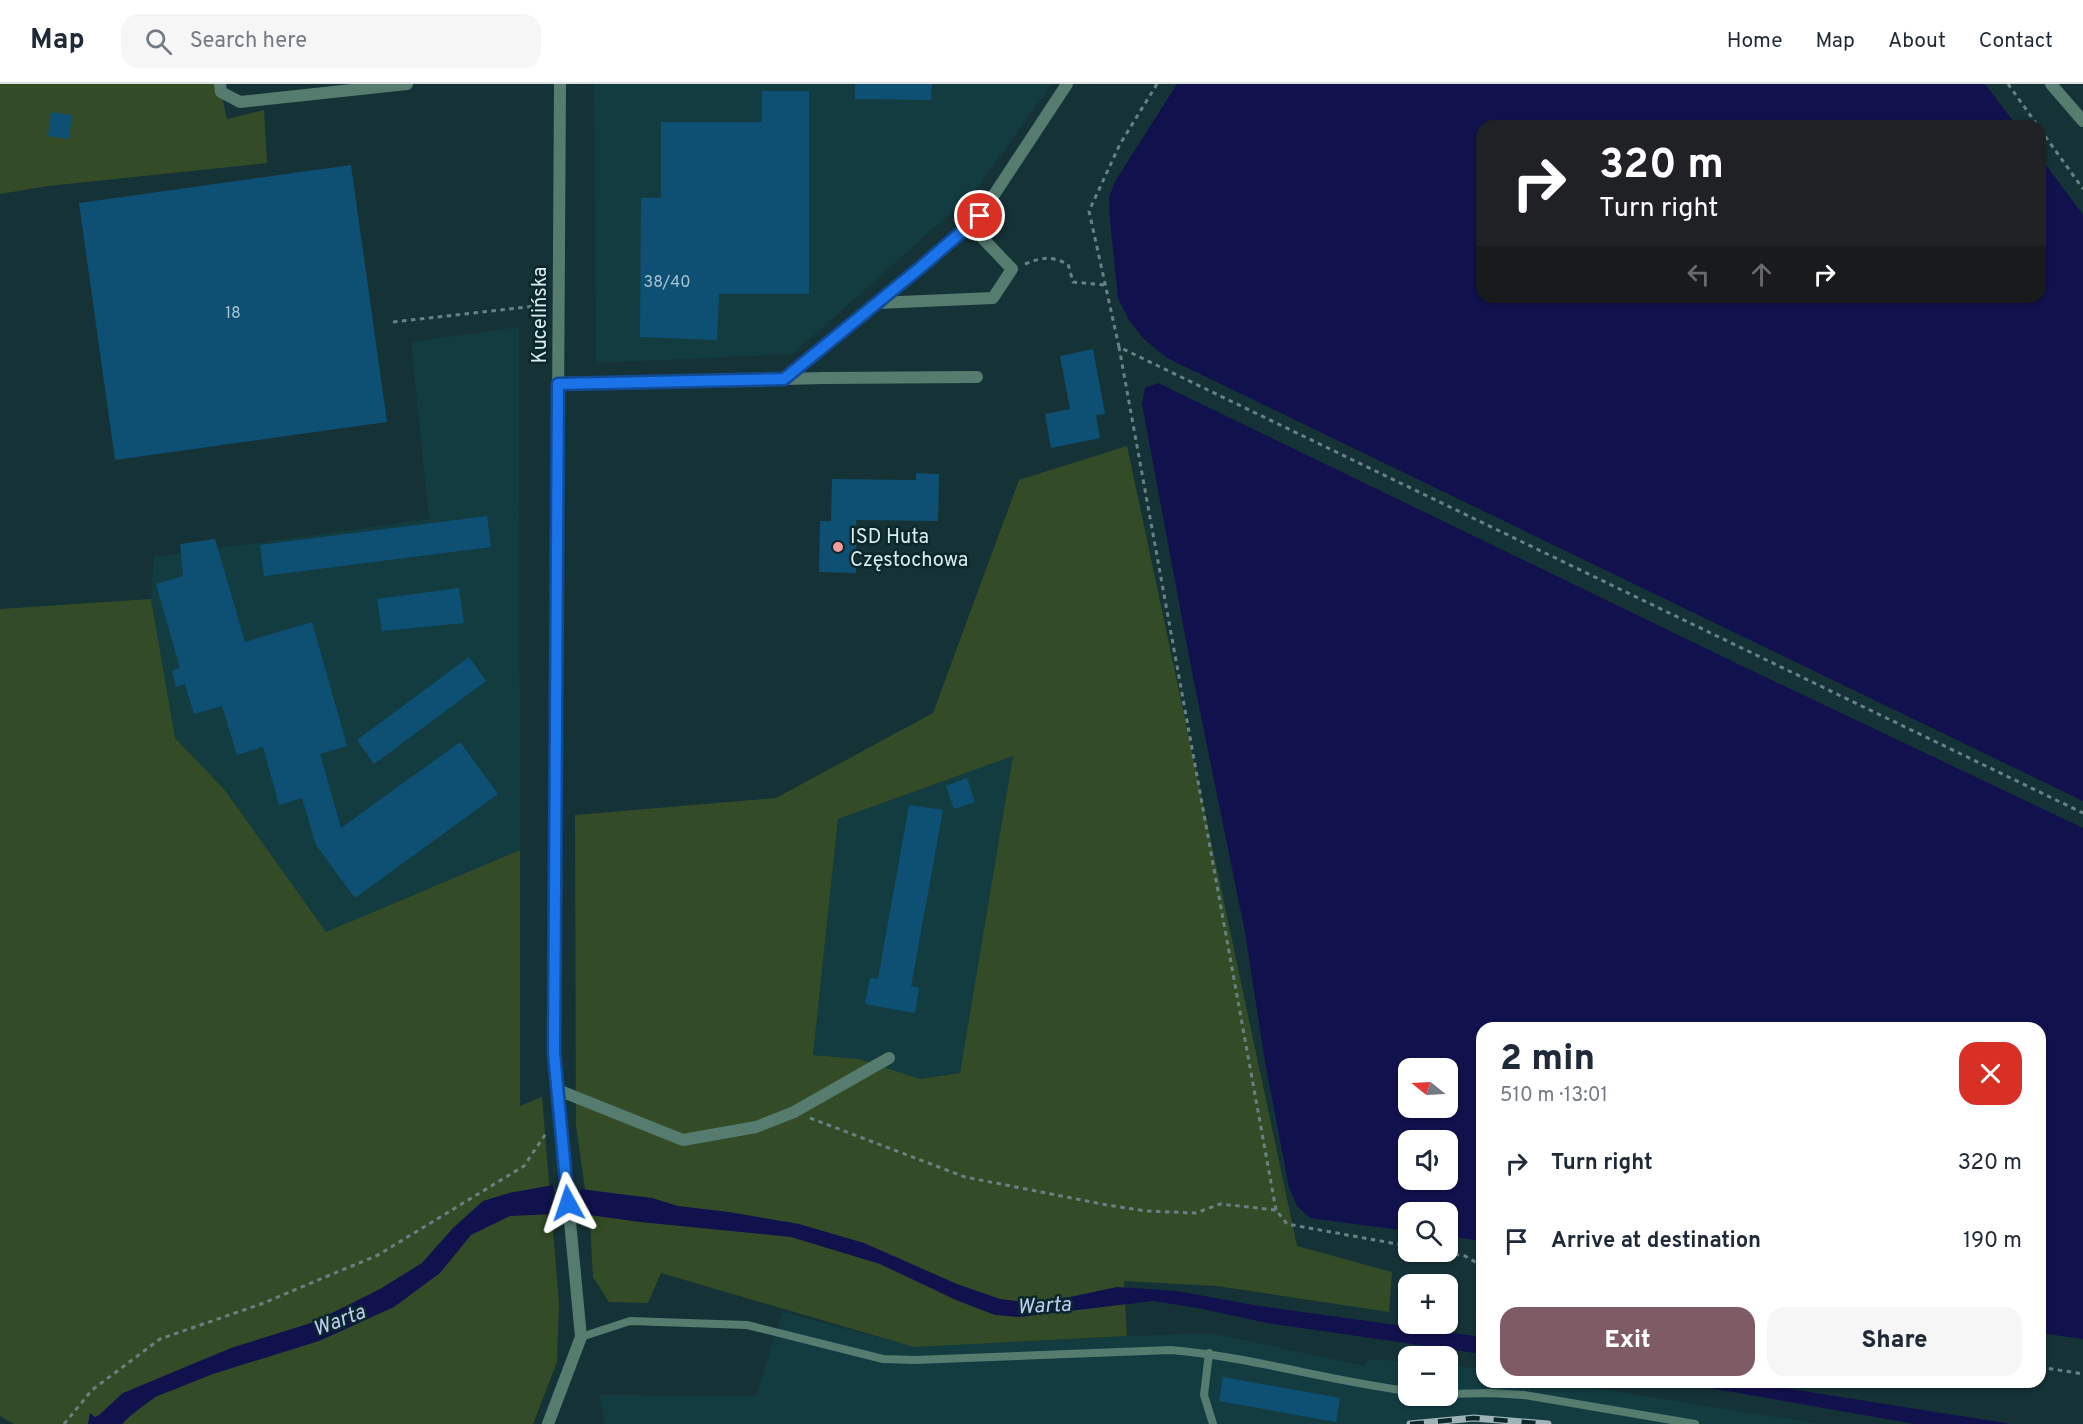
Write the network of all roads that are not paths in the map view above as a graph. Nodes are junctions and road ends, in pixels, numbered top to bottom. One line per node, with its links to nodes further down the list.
1 (220, 84): 2 (street)
2 (407, 84)
3 (560, 84): 11 (street, Kucelińska)
4 (1066, 84): 7 (street)
5 (2051, 84): 6 (street)
6 (2083, 121)
7 (970, 225): 8 (street); 8 (street)
8 (877, 303): 10 (street)
9 (977, 377): 10 (street)
10 (784, 379): 11 (street)
11 (558, 384): 13 (street, Kucelińska)
12 (889, 1058): 13 (street)
13 (558, 1090): 14 (street, Kucelińska)
14 (581, 1337): 15 (lane); 18 (street)
15 (1209, 1353): 16 (lane); 19 (lane)
16 (1398, 1390)
17 (1458, 1394): 20 (lane)
18 (548, 1424)
19 (1213, 1424)
20 (1695, 1424)

